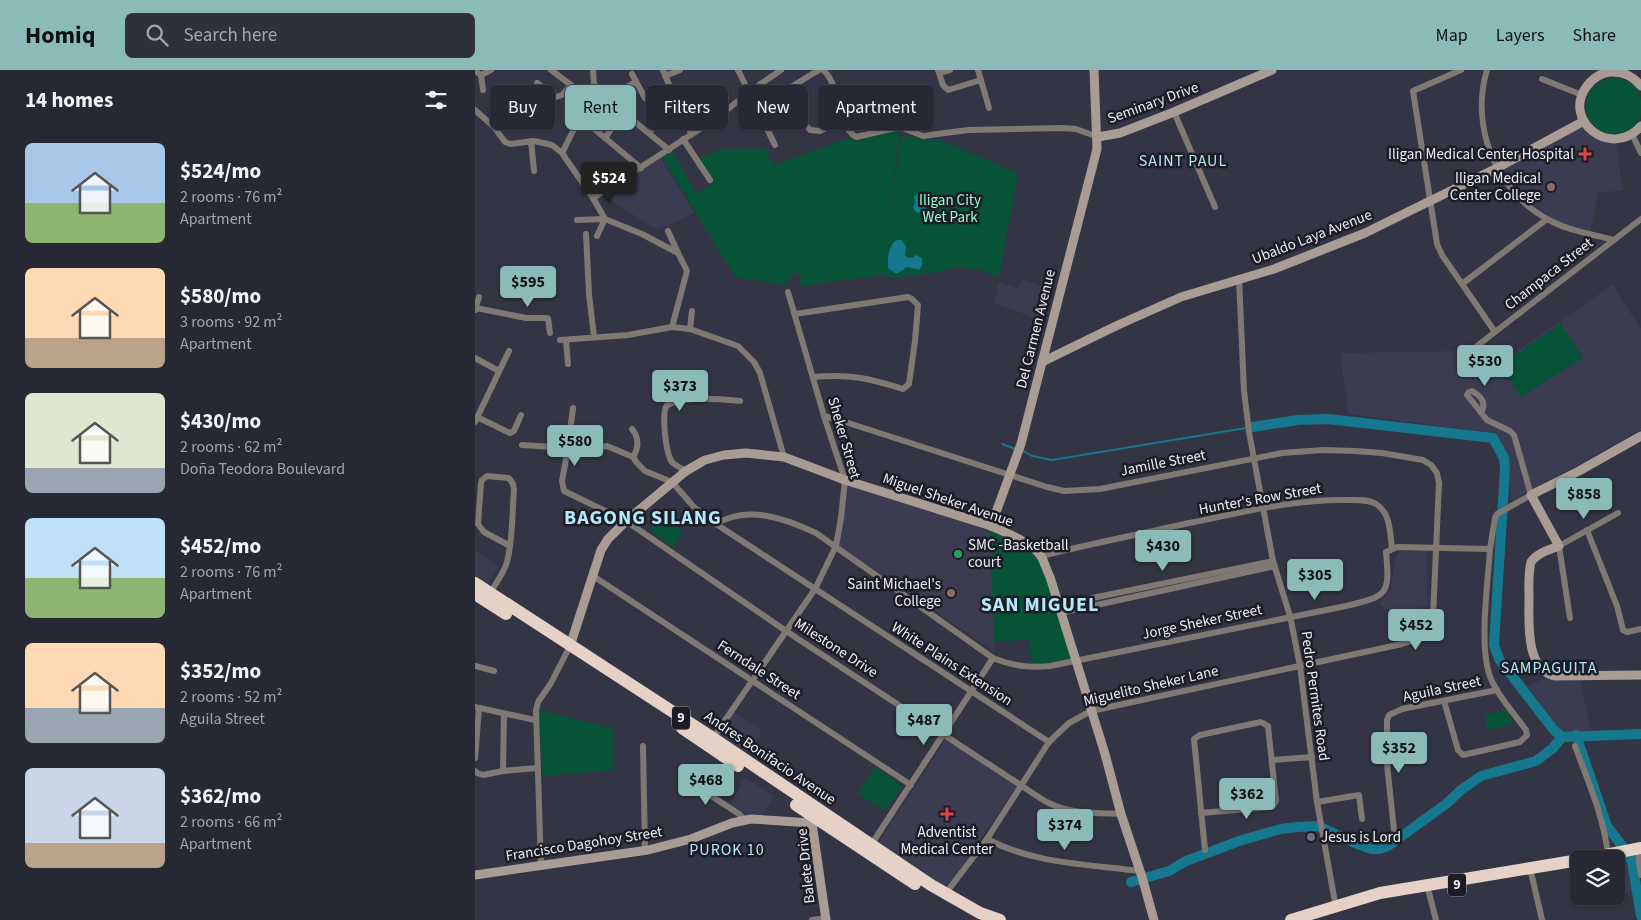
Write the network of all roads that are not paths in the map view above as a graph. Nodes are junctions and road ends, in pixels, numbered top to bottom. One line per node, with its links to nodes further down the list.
1 (491, 70): 17 (street)
2 (551, 70): 27 (street)
3 (593, 70): 25 (street)
4 (680, 70): 18 (street)
5 (738, 70): 30 (street)
6 (781, 70): 15 (street)
7 (819, 70): 31 (street)
8 (823, 70): 32 (street)
9 (951, 70): 16 (street)
10 (978, 70): 21 (street)
11 (1095, 70): 58 (street, Del Carmen Avenue)
12 (1272, 70): 41 (street, Seminary Drive)
13 (1461, 70): 71 (street)
14 (1487, 70): 67 (street)
15 (773, 72): 26 (street)
16 (939, 72): 21 (street)
17 (478, 73): 34 (street)
18 (664, 73): 29 (street)
19 (1597, 73): 33 (street); 36 (street)
20 (632, 74): 23 (street)
21 (981, 80): 39 (street)
22 (1542, 80): 36 (street)
23 (636, 82): 28 (street); 37 (street)
24 (537, 83): 35 (street)
25 (594, 84)
26 (760, 84)
27 (571, 85)
28 (630, 85)
29 (668, 85)
30 (746, 85)
31 (795, 85)
32 (832, 85)
33 (1641, 86)
34 (483, 90)
35 (565, 92)
36 (1582, 95): 42 (street)
37 (646, 98)
38 (738, 101): 56 (street)
39 (989, 108)
40 (475, 110): 44 (street)
41 (1174, 112): 58 (street, Seminary Drive); 72 (street)
42 (1584, 121): 57 (street); 67 (street, Ubaldo Laya Avenue)
43 (636, 122): 55 (street)
44 (490, 123)
45 (1641, 126): 57 (street)
46 (496, 130): 61 (street)
47 (574, 130): 64 (street)
48 (595, 130): 59 (street)
49 (611, 130): 59 (street)
50 (690, 130): 56 (street)
51 (768, 130): 62 (street)
52 (850, 130): 53 (street)
53 (888, 130)
54 (908, 130): 58 (street)
55 (649, 132): 63 (street)
56 (691, 133): 60 (street)
57 (1632, 134): 65 (street)
58 (1098, 137): 97 (street, Del Carmen Avenue)
59 (605, 138): 66 (street)
60 (683, 139): 63 (street); 69 (street)
61 (531, 140): 64 (street); 68 (street)
62 (775, 145)
63 (669, 150): 66 (street)
64 (562, 153): 70 (street)
65 (1641, 153)
66 (641, 168): 70 (street)
67 (1497, 168): 71 (street, Ubaldo Laya Avenue); 74 (street)
68 (533, 171)
69 (710, 180)
70 (593, 198): 73 (street)
71 (1430, 202): 82 (street, Ubaldo Laya Avenue); 83 (street)
72 (1215, 207)
73 (605, 219): 75 (street); 79 (street); 81 (street)
74 (1547, 219): 80 (street); 83 (street)
75 (577, 220)
76 (1641, 220): 80 (street, Champaca Street)
77 (668, 231): 81 (street)
78 (586, 234): 93 (street)
79 (597, 236)
80 (1615, 240): 92 (street, Champaca Street)
81 (678, 253): 89 (street)
82 (1239, 278): 97 (street, Ubaldo Laya Avenue); 113 (street, Pedro Permites Road)
83 (1462, 284): 92 (street)
84 (788, 292): 88 (street, Sheker Street)
85 (479, 297): 86 (street)
86 (476, 309): 91 (street)
87 (692, 311): 90 (street)
88 (795, 314): 100 (street, Sheker Street); 100 (street)
89 (672, 327): 90 (street); 93 (street)
90 (690, 329): 112 (street)
91 (551, 332)
92 (1495, 332): 94 (street, Champaca Street)
93 (594, 337): 98 (street)
94 (1473, 349)
95 (509, 351): 99 (street)
96 (475, 358): 99 (street)
97 (1042, 362): 115 (street, Del Carmen Avenue)
98 (567, 364)
99 (499, 371): 106 (street)
100 (813, 377): 105 (street, Sheker Street)
101 (740, 401): 114 (street)
102 (573, 408): 110 (street)
103 (1481, 413): 118 (street)
104 (521, 415): 106 (street)
105 (824, 416): 115 (street, Jamille Street); 116 (street, Sheker Street)
106 (476, 419)
107 (632, 429): 111 (street)
108 (1641, 436): 118 (street)
109 (522, 445): 110 (street)
110 (568, 448): 111 (street); 121 (street, Milestone Drive)
111 (633, 457): 117 (street)
112 (784, 457): 114 (street, Miguel Sheker Avenue); 116 (street, Miguel Sheker Avenue)
113 (1254, 458): 115 (street, Jamille Street); 119 (street, Pedro Permites Road); 128 (street, Jamille Street)
114 (686, 471): 117 (street, Miguel Sheker Avenue)
115 (1011, 474): 123 (street, Del Carmen Avenue)
116 (845, 480): 123 (street, Miguel Sheker Avenue); 126 (street, Sheker Street)
117 (672, 482): 121 (street, Miguel Sheker Avenue); 122 (street, White Plains Extension)
118 (1531, 495): 127 (street); 130 (street)
119 (1262, 508): 129 (street, Hunter's Row Street); 131 (street, Hunter's Row Street); 132 (street, Pedro Permites Road)
120 (1618, 513): 124 (street)
121 (626, 521): 133 (street, Miguel Sheker Avenue); 142 (street, Milestone Drive)
122 (716, 524): 126 (street, Jorge Sheker Street); 135 (street, White Plains Extension)
123 (991, 526): 131 (street, Miguel Sheker Avenue)
124 (1587, 530): 127 (street); 141 (street)
125 (509, 546): 125 (street); 136 (street)
126 (836, 546): 135 (street, Sheker Street); 144 (street, Jorge Sheker Street)
127 (1559, 546): 140 (street); 149 (street)
128 (1435, 547): 129 (street); 130 (street); 147 (street, Miguelito Sheker Lane)
129 (1392, 549): 139 (street, Jorge Sheker Street)
130 (1490, 549): 151 (street)
131 (1041, 556): 138 (street)
132 (1274, 564): 138 (street); 139 (street, Pedro Permites Road)
133 (593, 576): 143 (street, Miguel Sheker Avenue); 150 (street, Ferndale Street)
134 (475, 583): 136 (highway, Andres Bonifacio Avenue / 9)
135 (815, 589): 142 (street, Sheker Street); 152 (street, White Plains Extension)
136 (490, 593): 143 (highway, Andres Bonifacio Avenue / 9)
137 (475, 594): 143 (highway, Andres Bonifacio Avenue / 9)
138 (1059, 609): 145 (street)
139 (1290, 616): 145 (street, Jorge Sheker Street); 147 (street, Pedro Permites Road)
140 (1570, 618)
141 (1641, 629)
142 (786, 631): 150 (street, Sheker Street); 158 (street, Milestone Drive)
143 (568, 650): 157 (street); 159 (highway, Andres Bonifacio Avenue / 9); 175 (highway, Andres Bonifacio Avenue / 9)
144 (993, 658): 145 (street, Jorge Sheker Street); 152 (street)
145 (1075, 661): 155 (street)
146 (475, 666): 148 (street)
147 (1300, 666): 155 (street, Miguelito Sheker Lane); 164 (street, Pedro Permites Road)
148 (493, 671)
149 (1641, 675)
150 (752, 681): 159 (street, Sheker Street); 170 (street, Ferndale Street)
151 (1497, 690): 153 (street, Aguila Street); 153 (street)
152 (972, 693): 158 (street); 160 (street, White Plains Extension)
153 (1444, 701): 178 (street, Aguila Street)
154 (477, 708): 156 (street); 163 (street)
155 (1091, 711): 160 (street, Miguelito Sheker Lane); 174 (street)
156 (504, 714): 157 (street); 168 (street)
157 (535, 720): 166 (street)
158 (944, 734): 170 (street); 171 (street, Milestone Drive)
159 (713, 738): 175 (highway, Andres Bonifacio Avenue / 9)
160 (1049, 742): 171 (street, Miguelito Sheker Lane)
161 (643, 746): 182 (street)
162 (1575, 746): 183 (street)
163 (475, 758)
164 (1312, 758): 165 (street); 172 (street, Pedro Permites Road)
165 (1272, 760): 173 (street); 173 (street)
166 (537, 768): 168 (street); 185 (street)
167 (475, 771): 168 (street)
168 (503, 771)
169 (681, 776): 177 (street)
170 (911, 785): 180 (street)
171 (1021, 785): 174 (street, Milestone Drive); 179 (street, Miguelito Sheker Lane)
172 (1317, 802): 176 (street); 193 (street, Pedro Permites Road)
173 (1201, 813): 181 (street)
174 (1121, 814): 190 (street)
175 (816, 817): 177 (street, Francisco Dagohoy Street); 180 (highway, Andres Bonifacio Avenue / 9); 194 (street, Balete Drive); 197 (highway, Andres Bonifacio Avenue / 9)
176 (1362, 819)
177 (745, 820): 182 (street, Francisco Dagohoy Street)
178 (1394, 830)
179 (987, 839): 190 (street); 192 (street, Miguelito Sheker Lane)
180 (871, 845): 192 (highway, Andres Bonifacio Avenue / 9)
181 (1205, 850)
182 (645, 851): 185 (street, Francisco Dagohoy Street)
183 (1626, 853): 189 (street)
184 (1570, 862): 191 (highway, 9)
185 (541, 866): 188 (street, Francisco Dagohoy Street)
186 (1570, 867): 187 (highway, 9)
187 (1531, 872): 191 (highway, 9); 202 (street)
188 (475, 875)
189 (1641, 875)
190 (1142, 877): 199 (street)
191 (1427, 887): 193 (highway, 9); 201 (street)
192 (946, 893): 198 (highway, Andres Bonifacio Avenue / 9)
193 (1336, 908): 195 (highway, 9)
194 (826, 919): 196 (street)
195 (1306, 919): 200 (highway, 9)
196 (812, 920)
197 (977, 920)
198 (998, 920)
199 (1154, 920)
200 (1291, 920)
201 (1436, 920)
202 (1542, 920)

